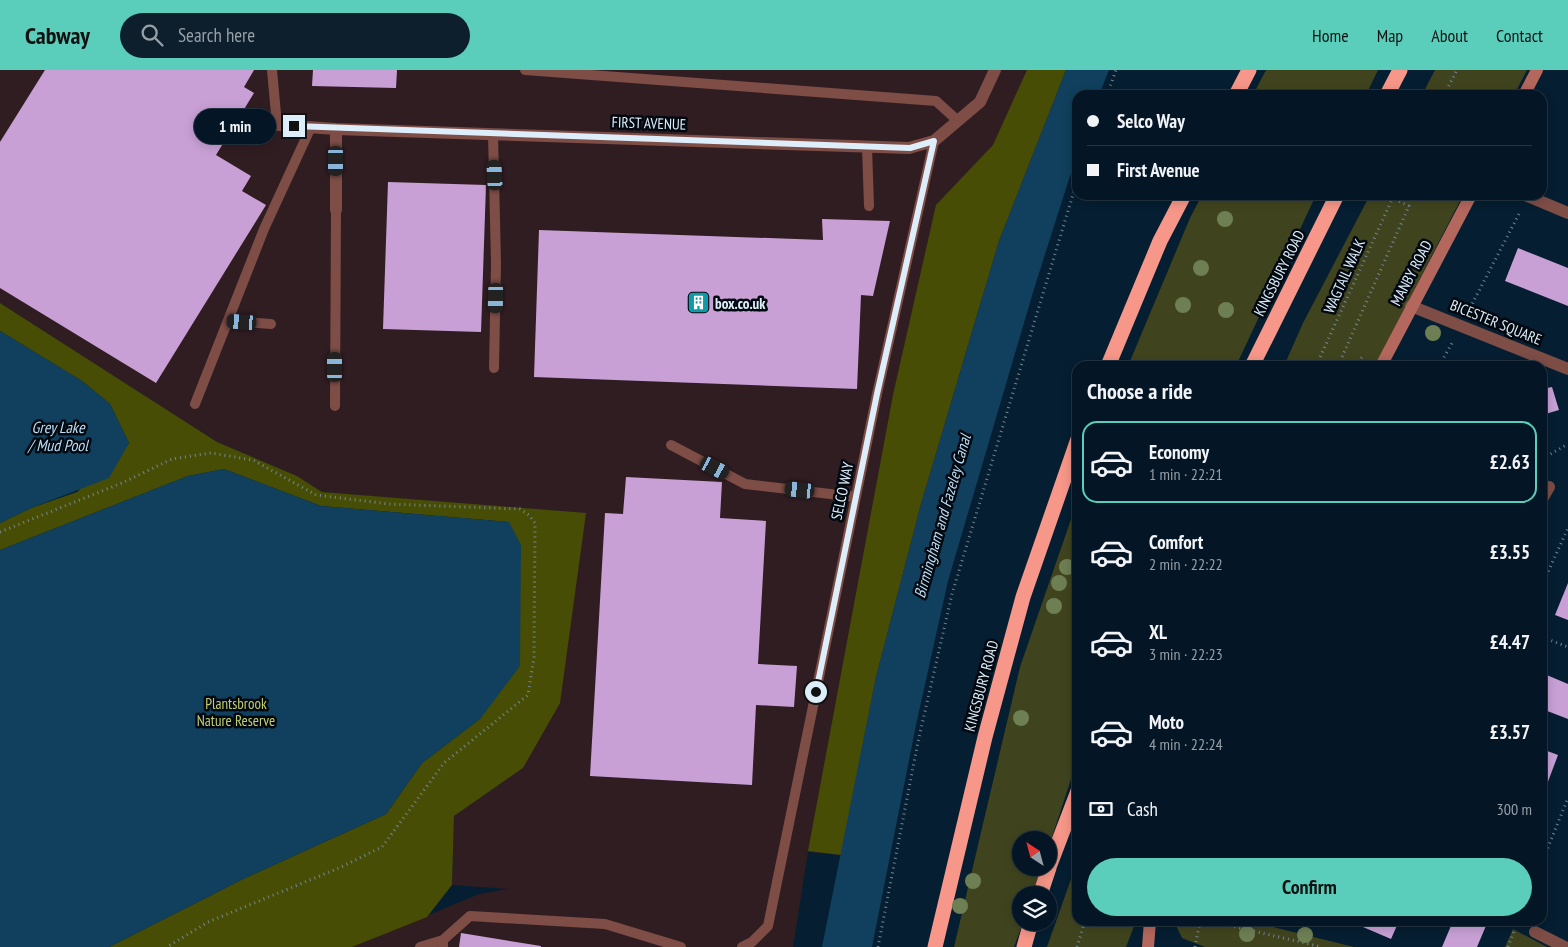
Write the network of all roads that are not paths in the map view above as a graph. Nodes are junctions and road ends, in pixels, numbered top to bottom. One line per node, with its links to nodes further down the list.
1 (272, 70): 11 (lane)
2 (526, 70): 10 (lane)
3 (995, 70): 10 (street, FIRST AVENUE)
4 (1249, 70): 7 (highway)
5 (1400, 70): 8 (highway)
6 (1537, 70): 9 (street)
7 (1239, 90)
8 (1390, 90)
9 (1527, 90)
10 (958, 121): 15 (street, FIRST AVENUE)
11 (271, 125): 12 (street, FIRST AVENUE)
12 (311, 127): 13 (street, FIRST AVENUE); 25 (lane)
13 (336, 129): 14 (street, FIRST AVENUE); 22 (street)
14 (493, 134): 16 (street, FIRST AVENUE); 30 (lane)
15 (934, 141): 16 (street, FIRST AVENUE); 36 (lane, SELCO WAY)
16 (867, 147): 21 (lane)
17 (1181, 200): 27 (highway)
18 (1335, 200): 28 (highway, KINGSBURY ROAD)
19 (1468, 200): 24 (street, MANBY ROAD)
20 (1537, 200): 23 (street)
21 (868, 206)
22 (336, 210): 33 (lane)
23 (1568, 213)
24 (1411, 306): 29 (street, MANBY ROAD); 31 (street, BICESTER SQUARE)
25 (228, 321): 26 (lane); 32 (lane)
26 (271, 324)
27 (1110, 361)
28 (1254, 361)
29 (1384, 361)
30 (494, 368)
31 (1568, 369)
32 (195, 404)
33 (335, 406)
34 (671, 445): 36 (lane)
35 (1072, 456): 46 (highway, KINGSBURY ROAD)
36 (856, 497): 45 (lane, SELCO WAY)
37 (1072, 808): 38 (highway)
38 (1058, 844)
39 (1150, 926): 48 (street)
40 (1029, 931): 47 (highway)
41 (1535, 932): 49 (street)
42 (443, 943): 43 (lane); 44 (lane)
43 (420, 947)
44 (681, 947)
45 (742, 947)
46 (935, 947)
47 (1024, 947)
48 (1148, 947)
49 (1566, 947)

